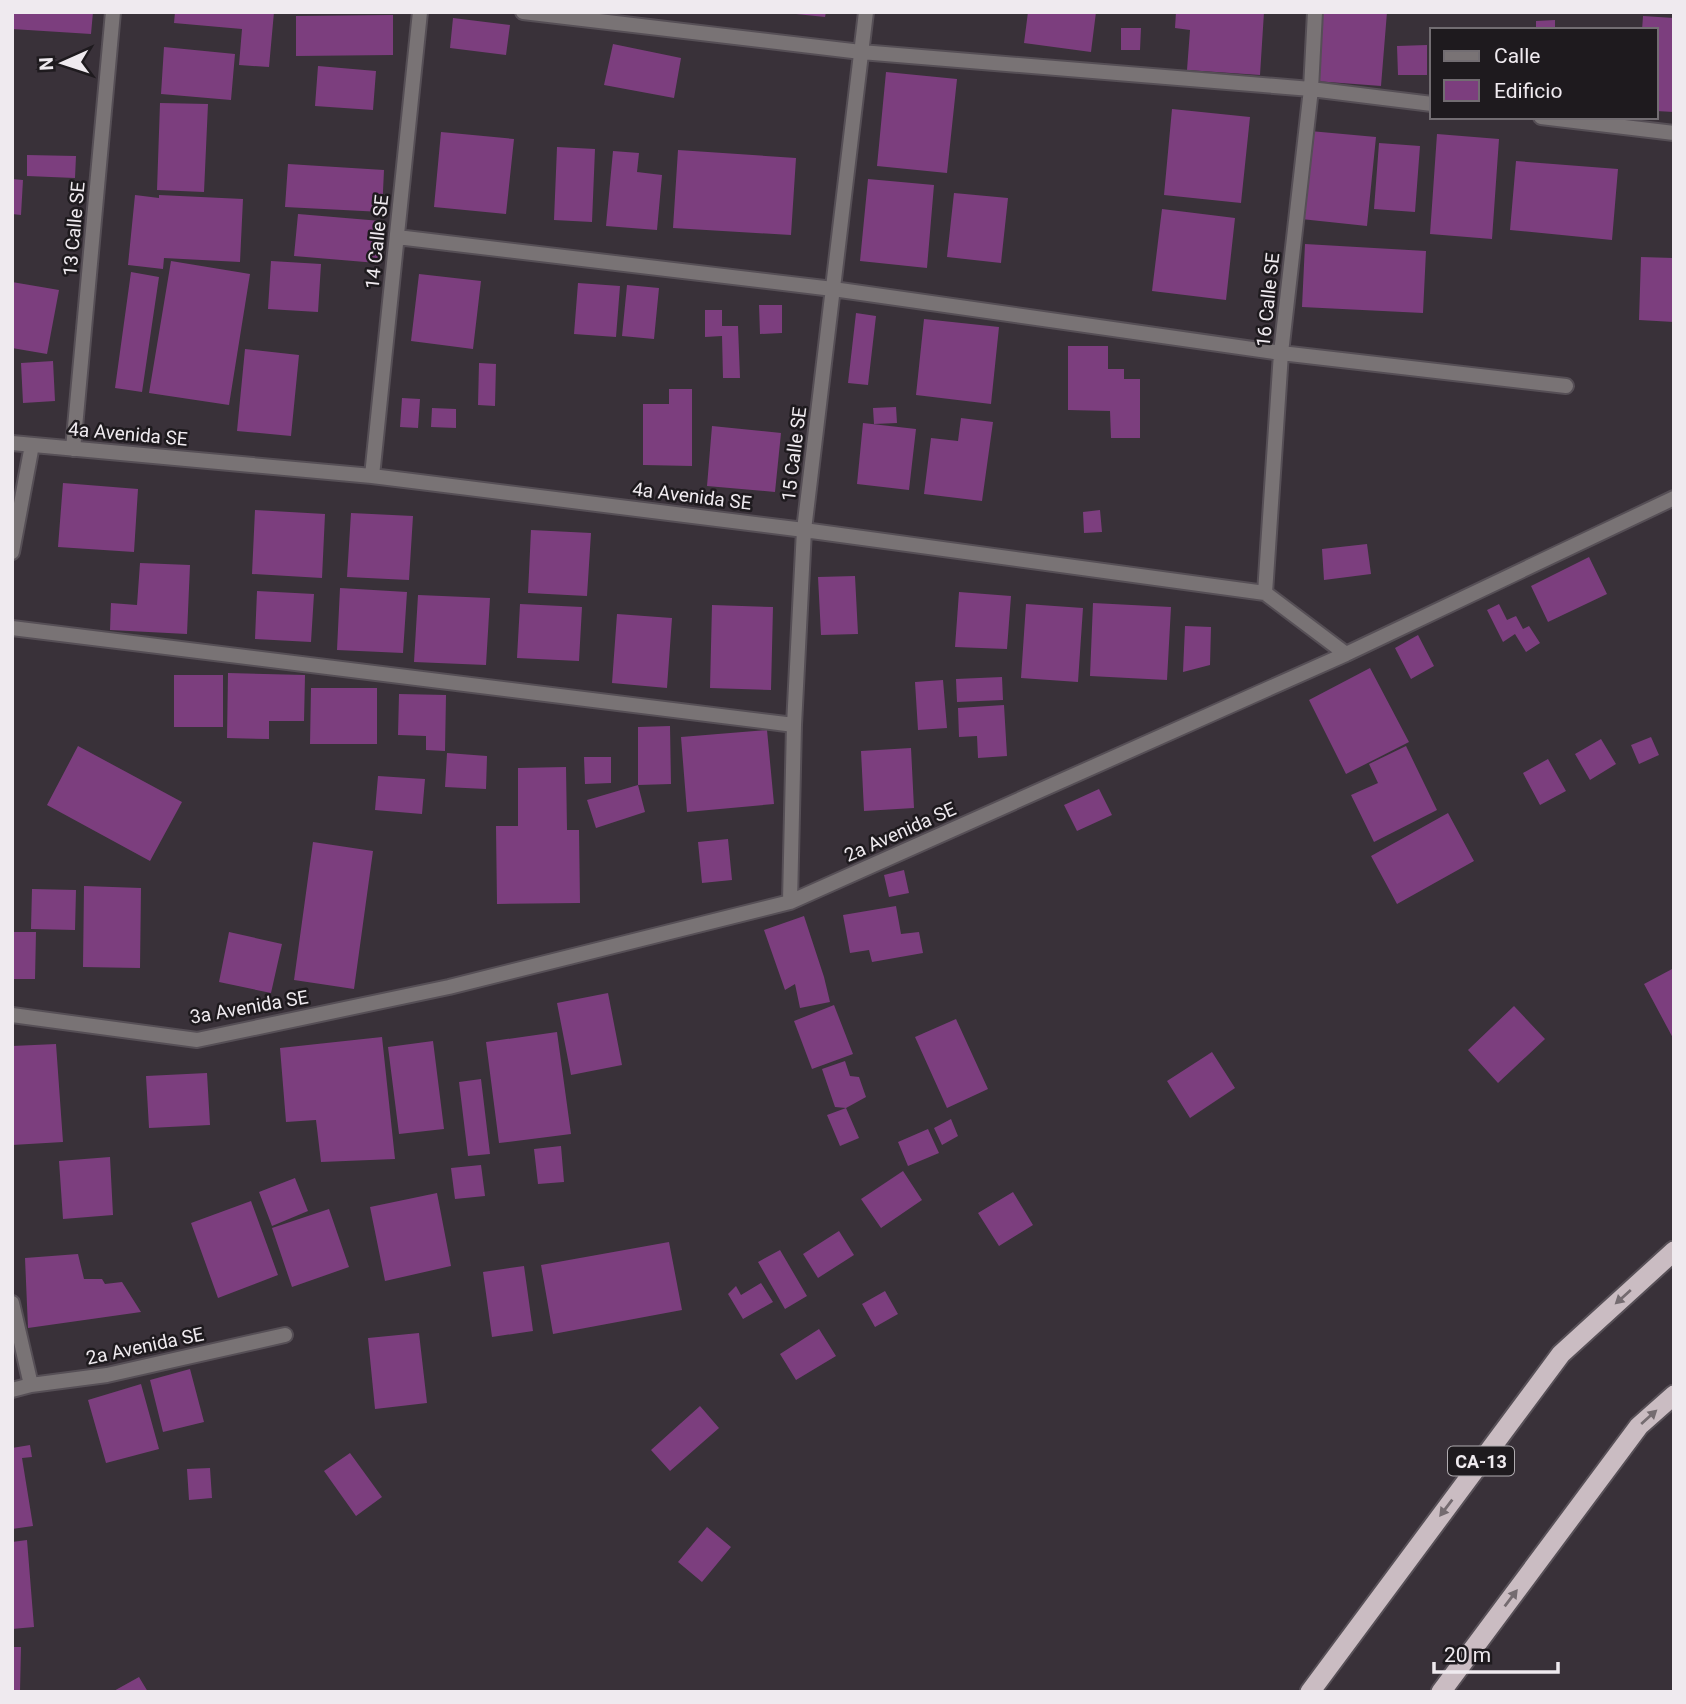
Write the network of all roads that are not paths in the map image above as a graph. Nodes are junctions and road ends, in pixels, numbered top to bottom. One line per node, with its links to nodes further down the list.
1 (113, 12): 17 (street, 13 Calle SE)
2 (420, 12): 11 (street, 14 Calle SE)
3 (523, 12): 6 (street)
4 (866, 12): 6 (street, 15 Calle SE)
5 (1315, 12): 7 (street, 16 Calle SE)
6 (861, 51): 7 (street); 12 (street, 15 Calle SE)
7 (1311, 89): 8 (street); 13 (street, 16 Calle SE)
8 (1430, 104)
9 (1558, 119): 10 (street)
10 (1674, 133)
11 (397, 237): 12 (street); 18 (street, 14 Calle SE)
12 (833, 289): 13 (street); 20 (street, 15 Calle SE)
13 (1281, 353): 14 (street); 22 (street, 16 Calle SE)
14 (1566, 386)
15 (12, 443): 16 (street, 4a Avenida SE)
16 (32, 445): 17 (street, 4a Avenida SE); 21 (street)
17 (73, 449): 18 (street, 4a Avenida SE)
18 (372, 476): 20 (street, 4a Avenida SE)
19 (1674, 498): 24 (street, 2a Avenida SE)
20 (804, 530): 22 (street, 4a Avenida SE); 25 (street, 15 Calle SE)
21 (12, 552)
22 (1265, 593): 24 (street, 4a Avenida SE)
23 (12, 628): 25 (street)
24 (1346, 653): 26 (street, 2a Avenida SE)
25 (794, 725): 26 (street, 15 Calle SE)
26 (790, 902): 27 (street, 2a Avenida SE)
27 (449, 987): 28 (street, 3a Avenida SE)
28 (12, 1015)
29 (1674, 1251): 35 (highway, CA-13, one-way to 35)
30 (12, 1303): 32 (street)
31 (285, 1335): 32 (street, 2a Avenida SE)
32 (31, 1385): 33 (street, 2a Avenida SE)
33 (12, 1390)
34 (1674, 1395): 36 (highway, one-way to 34)
35 (1310, 1692)
36 (1441, 1692)

